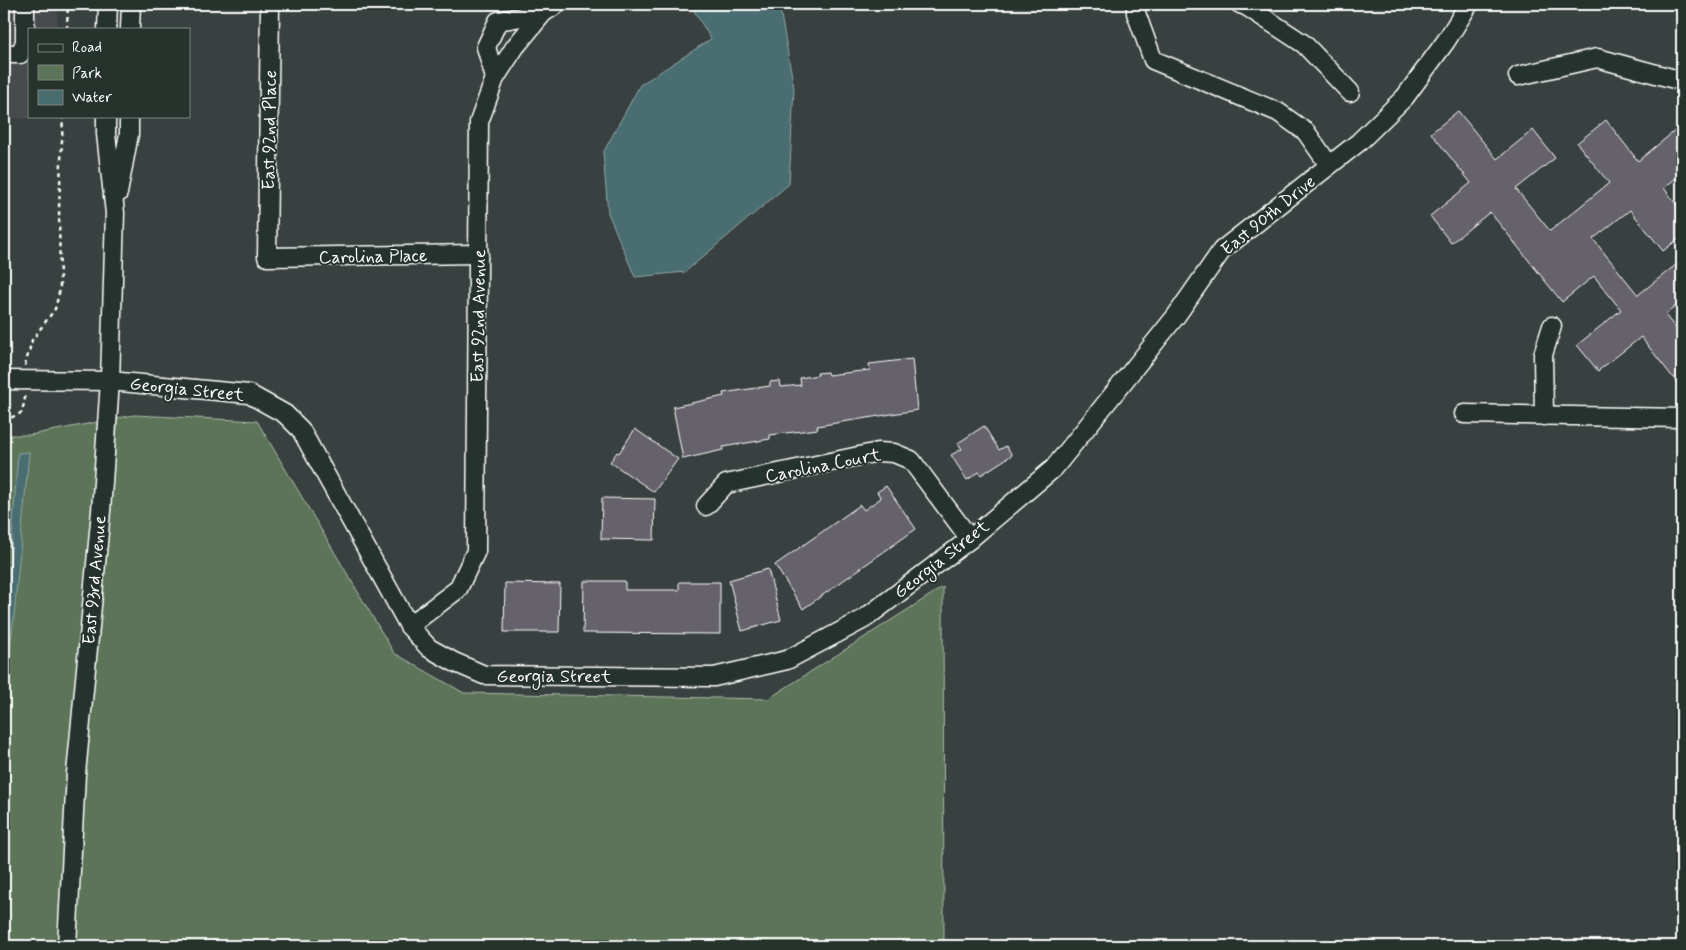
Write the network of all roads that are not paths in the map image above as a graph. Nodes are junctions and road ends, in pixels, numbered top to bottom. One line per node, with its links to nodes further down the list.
1 (25, 4): 11 (street)
2 (108, 4): 9 (street)
3 (131, 4): 10 (street)
4 (270, 4): 21 (street, East 92nd Place)
5 (1138, 4): 18 (street)
6 (1240, 4): 15 (street)
7 (1468, 4): 18 (street, East 90th Drive)
8 (550, 8): 13 (street, East 92nd Avenue); 13 (street)
9 (107, 28)
10 (130, 28)
11 (4, 54)
12 (1518, 76): 14 (street)
13 (495, 78): 20 (street, East 92nd Avenue)
14 (1682, 81)
15 (1350, 92)
16 (106, 118): 19 (street, East 93rd Avenue)
17 (129, 118): 19 (street, East 93rd Avenue)
18 (1329, 165): 28 (street, East 90th Drive)
19 (115, 214): 24 (street, East 93rd Avenue)
20 (478, 254): 21 (street, Carolina Place); 31 (street, East 92nd Avenue)
21 (267, 257)
22 (1552, 326): 26 (street)
23 (4, 380): 24 (street, Georgia Street)
24 (110, 381): 31 (street, Georgia Street); 32 (street, East 93rd Avenue)
25 (1464, 414): 26 (street)
26 (1544, 416): 27 (street)
27 (1682, 418)
28 (1015, 501): 30 (street, Georgia Street)
29 (706, 506): 30 (street, Carolina Court)
30 (970, 539): 31 (street, Georgia Street)
31 (409, 626)
32 (67, 946)

